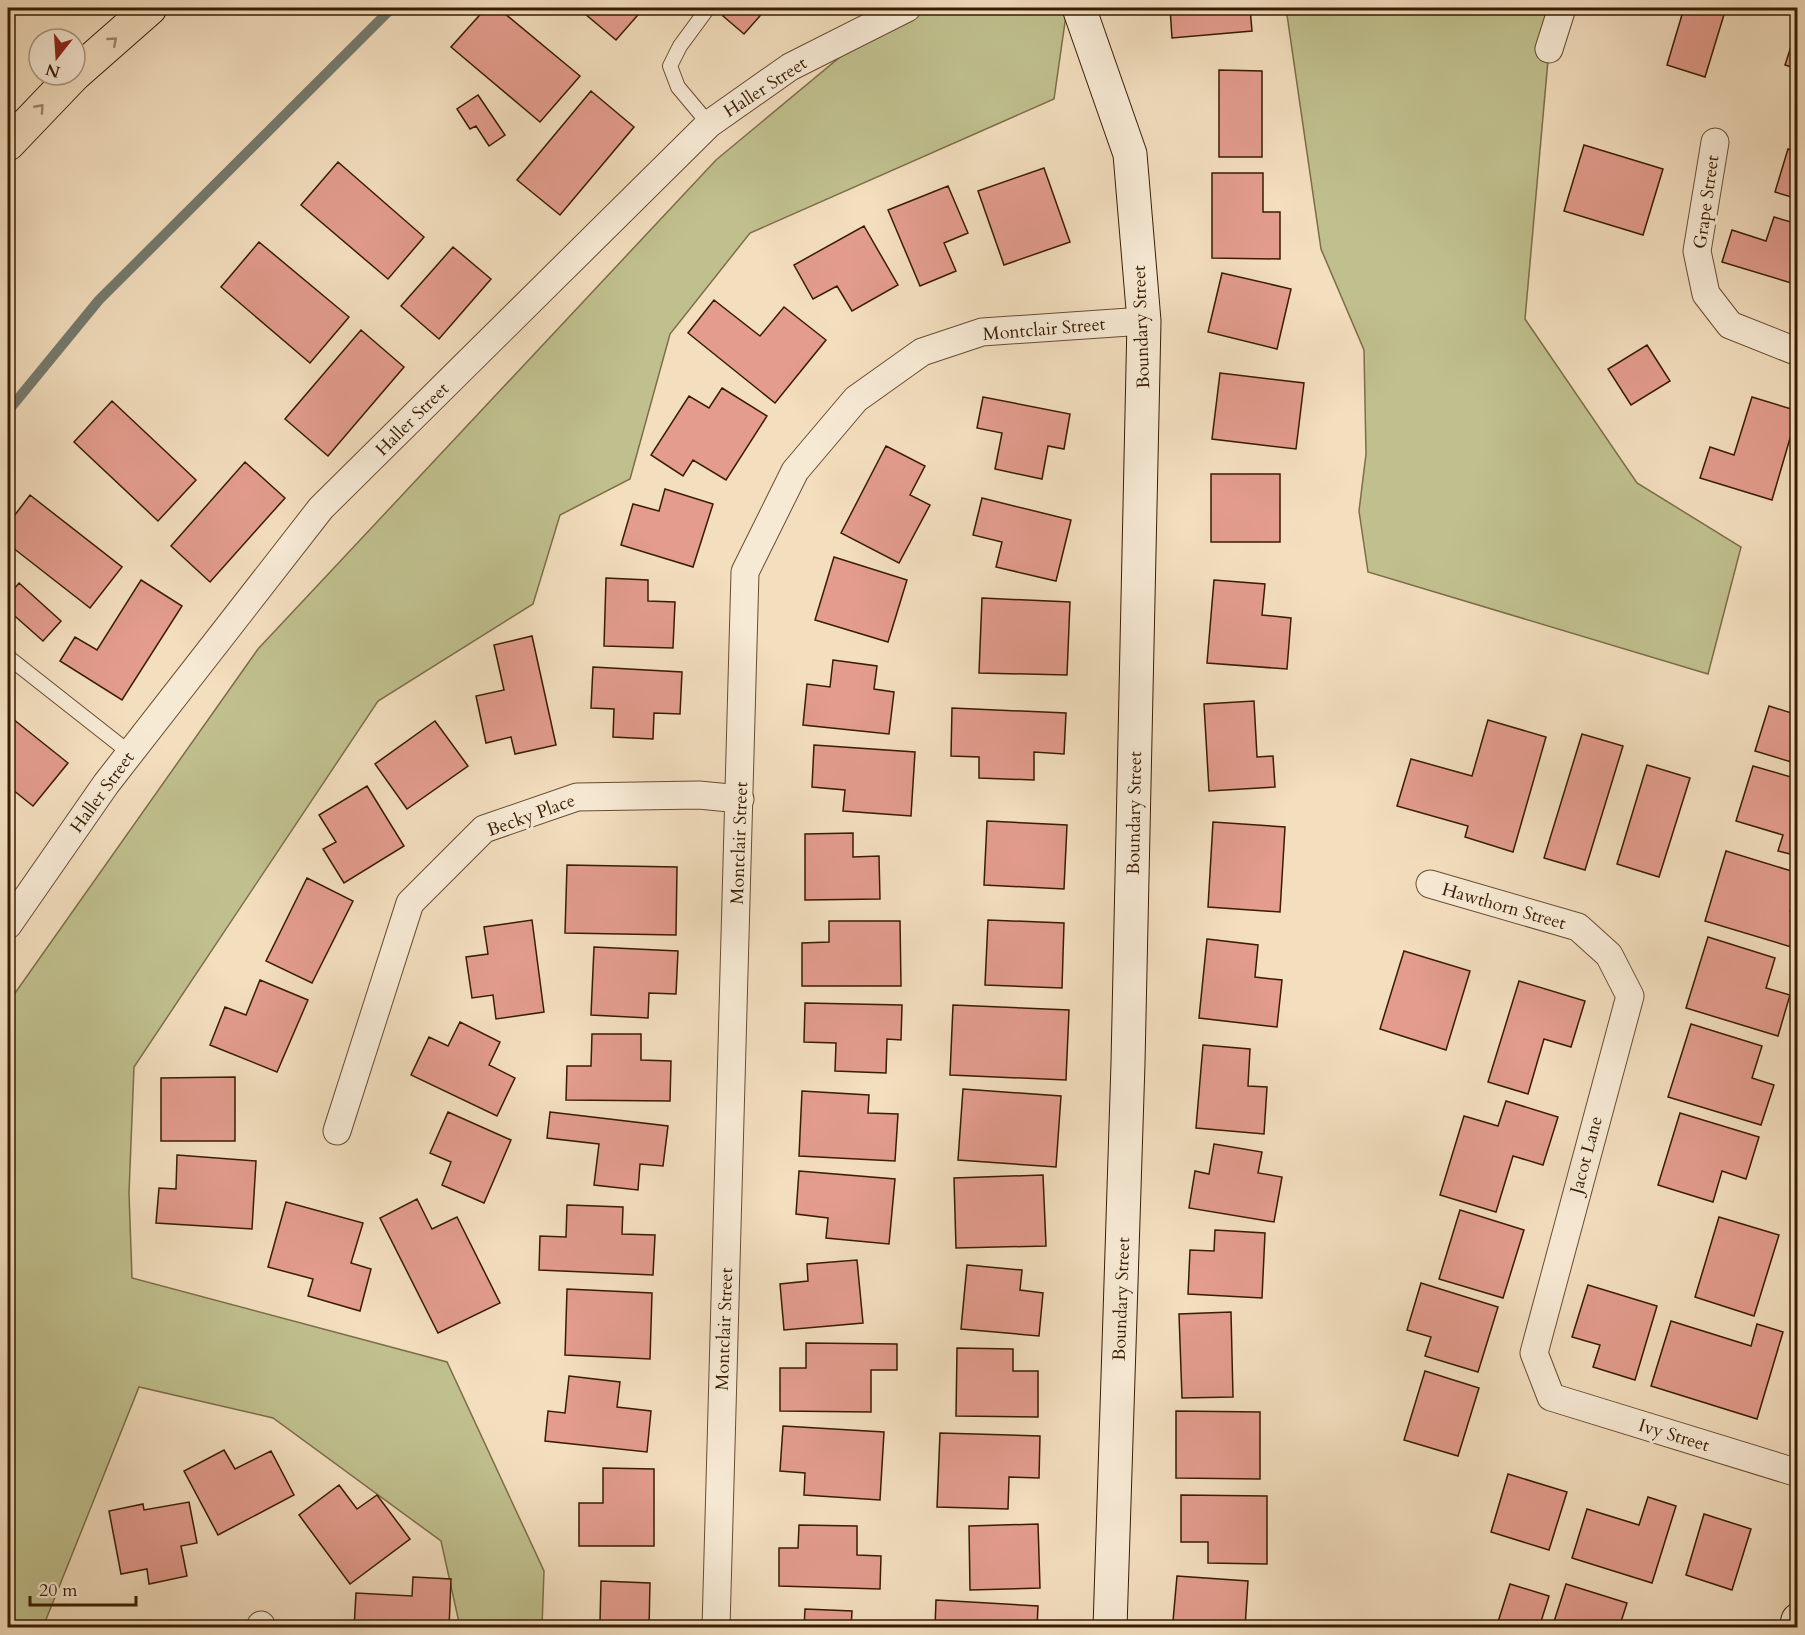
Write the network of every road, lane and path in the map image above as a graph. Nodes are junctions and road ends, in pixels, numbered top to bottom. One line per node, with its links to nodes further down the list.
1 (150, 8): 7 (highway, one-way to 1)
2 (708, 8): 9 (lane)
3 (907, 8): 9 (street, Haller Street)
4 (1079, 8): 12 (street, Boundary Street)
5 (1562, 8): 6 (street)
6 (1550, 49)
7 (87, 63)
8 (62, 87): 11 (highway, one-way to 8)
9 (709, 124): 15 (street, Haller Street)
10 (1715, 142): 13 (street, Grape Street)
11 (8, 144)
12 (1144, 321): 16 (street, Montclair Street); 25 (street, Boundary Street)
13 (1797, 352)
14 (8, 657): 15 (lane)
15 (130, 753): 18 (street, Haller Street)
16 (740, 799): 20 (street, Becky Place); 24 (street, Montclair Street)
17 (1430, 884): 19 (street, Hawthorn Street)
18 (8, 925)
19 (1578, 927): 21 (street, Jacot Lane)
20 (337, 1131)
21 (1551, 1397): 22 (street, Ivy Street)
22 (1797, 1473)
23 (1797, 1620): 26 (street)
24 (716, 1628)
25 (1110, 1628)
26 (1796, 1628)

